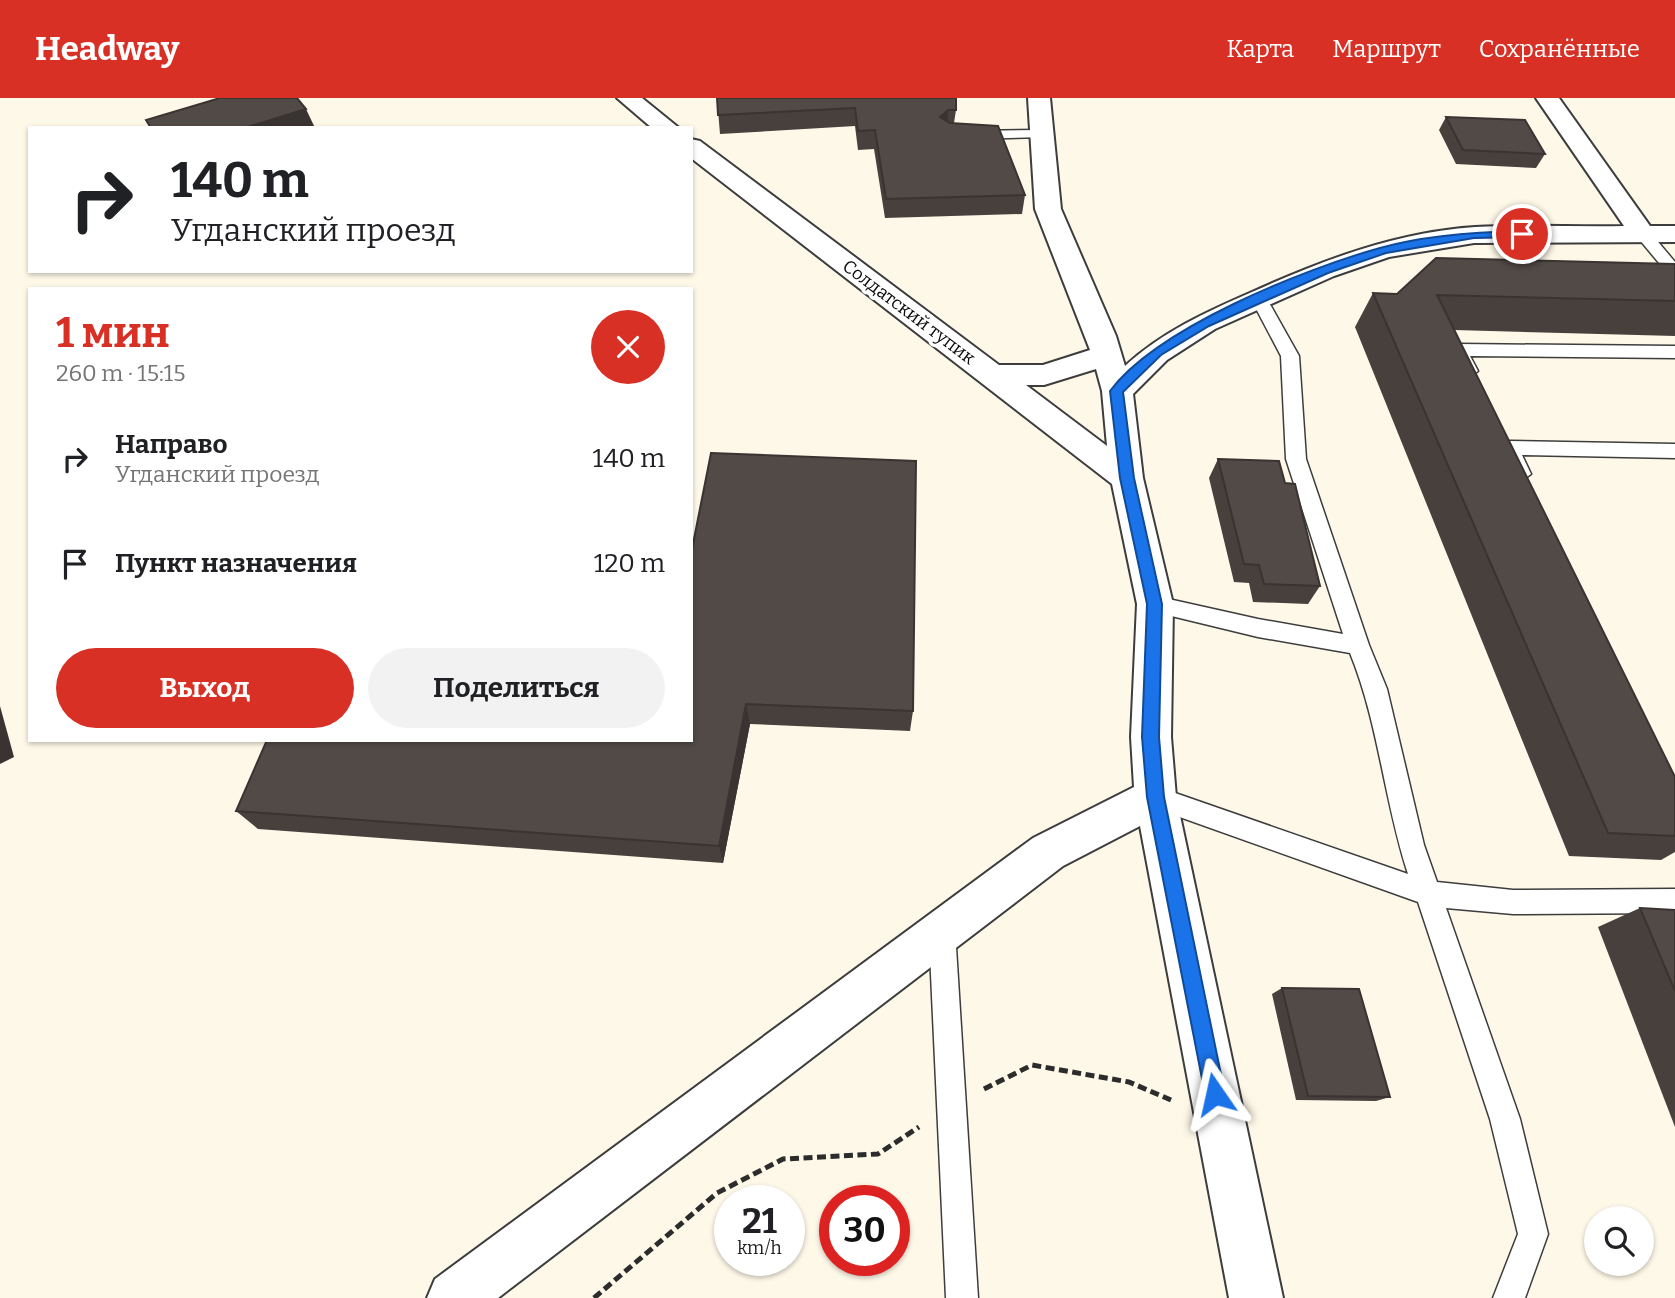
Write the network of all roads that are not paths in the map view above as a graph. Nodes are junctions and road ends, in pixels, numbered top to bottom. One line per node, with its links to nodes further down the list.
1 (628, 98): 4 (street)
2 (1039, 98): 5 (street)
3 (1547, 98): 8 (street)
4 (664, 126)
5 (1042, 134): 6 (lane); 12 (street)
6 (962, 135)
7 (693, 148): 13 (street, Солдатский тупик)
8 (1658, 234): 9 (lane); 10 (street)
9 (1675, 272)
10 (1259, 299): 15 (street); 20 (lane)
11 (1675, 352): 14 (lane)
12 (1106, 355): 13 (street); 15 (street)
13 (992, 375): 17 (street, Солдатский тупик)
14 (1478, 387)
15 (1116, 391): 17 (street)
16 (1675, 451): 18 (lane)
17 (1127, 478): 19 (street)
18 (1533, 499)
19 (1155, 604): 20 (lane); 21 (street)
20 (1358, 645): 22 (lane)
21 (1155, 797): 22 (lane); 24 (street); 27 (street)
22 (1430, 894): 23 (lane); 28 (lane)
23 (1675, 901)
24 (942, 931): 25 (street); 26 (lane)
25 (454, 1298)
26 (962, 1298)
27 (1256, 1298)
28 (1509, 1298)

